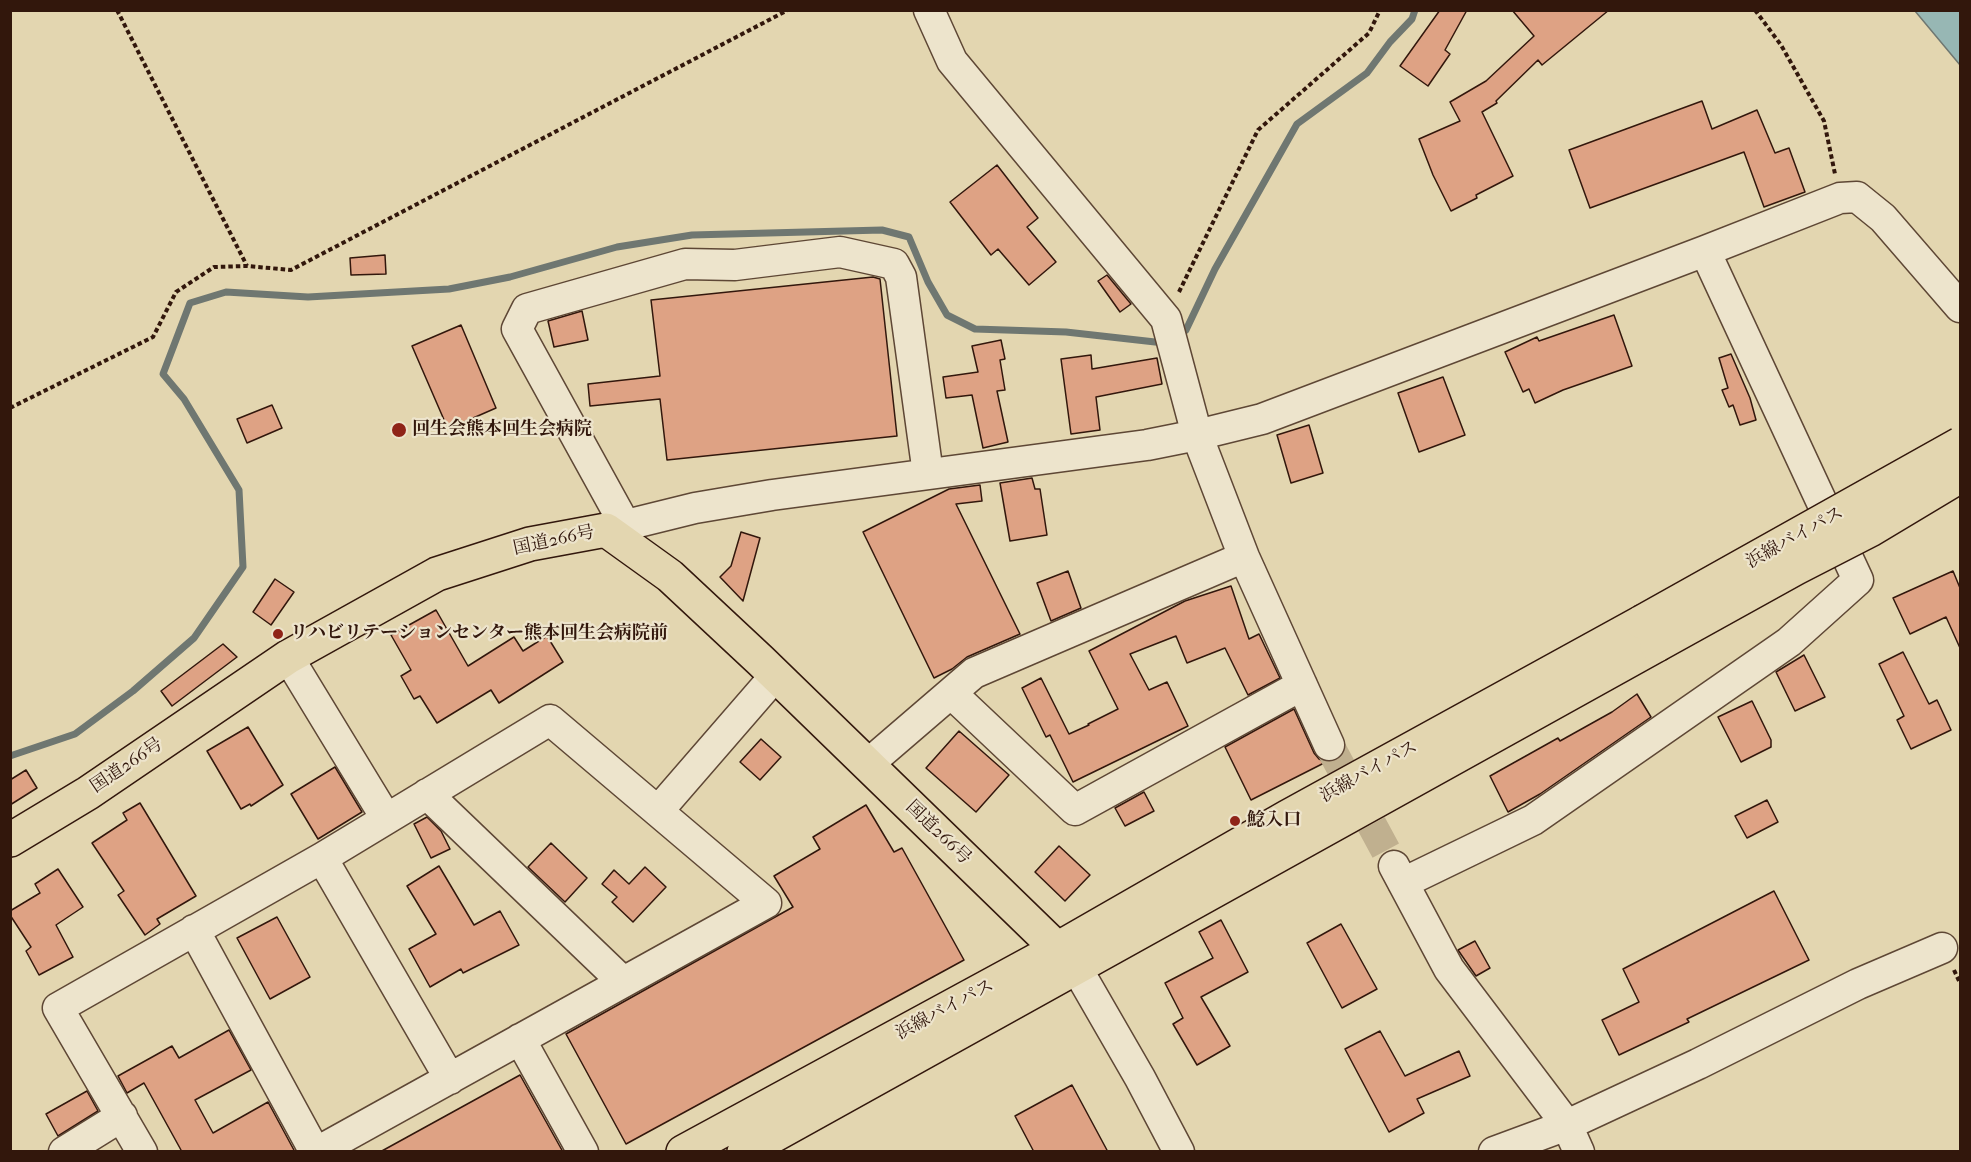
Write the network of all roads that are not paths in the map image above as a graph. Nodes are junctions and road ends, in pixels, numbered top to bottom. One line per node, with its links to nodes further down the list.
1 (929, 10): 4 (street)
2 (1705, 251): 3 (street); 4 (street); 29 (street)
3 (1960, 307)
4 (1197, 435): 6 (street); 9 (street)
5 (1960, 444): 10 (highway, 浜線バイパス, bridge)
6 (928, 474): 8 (street); 8 (street)
7 (1960, 476): 10 (highway, 浜線バイパス, bridge)
8 (615, 528): 11 (highway, 国道266号); 12 (highway, 国道266号)
9 (1244, 557): 13 (street); 14 (street)
10 (1649, 634): 24 (highway, 浜線バイパス)
11 (288, 657): 19 (street); 20 (highway, 国道266号)
12 (776, 676): 16 (highway, 国道266号); 18 (street)
13 (1302, 685): 14 (street); 15 (street)
14 (951, 693): 16 (street)
15 (1329, 745)
16 (867, 765): 24 (highway, 国道266号)
17 (427, 794): 18 (street); 19 (street); 25 (street)
18 (658, 811): 25 (street)
19 (386, 818): 21 (street)
20 (10, 840)
21 (322, 858): 22 (street); 27 (street)
22 (194, 930): 28 (street); 32 (street)
23 (1942, 948): 29 (street)
24 (1066, 958): 34 (highway, 浜線バイパス); 35 (highway, 浜線バイパス); 36 (street)
25 (623, 982): 26 (street)
26 (520, 1040): 27 (street); 33 (street)
27 (450, 1079): 32 (street)
28 (122, 1116): 30 (street); 31 (street)
29 (1573, 1138): 37 (street)
30 (64, 1152)
31 (142, 1152)
32 (316, 1152)
33 (583, 1152)
34 (683, 1152)
35 (744, 1152)
36 (1179, 1152)
37 (1494, 1152)

